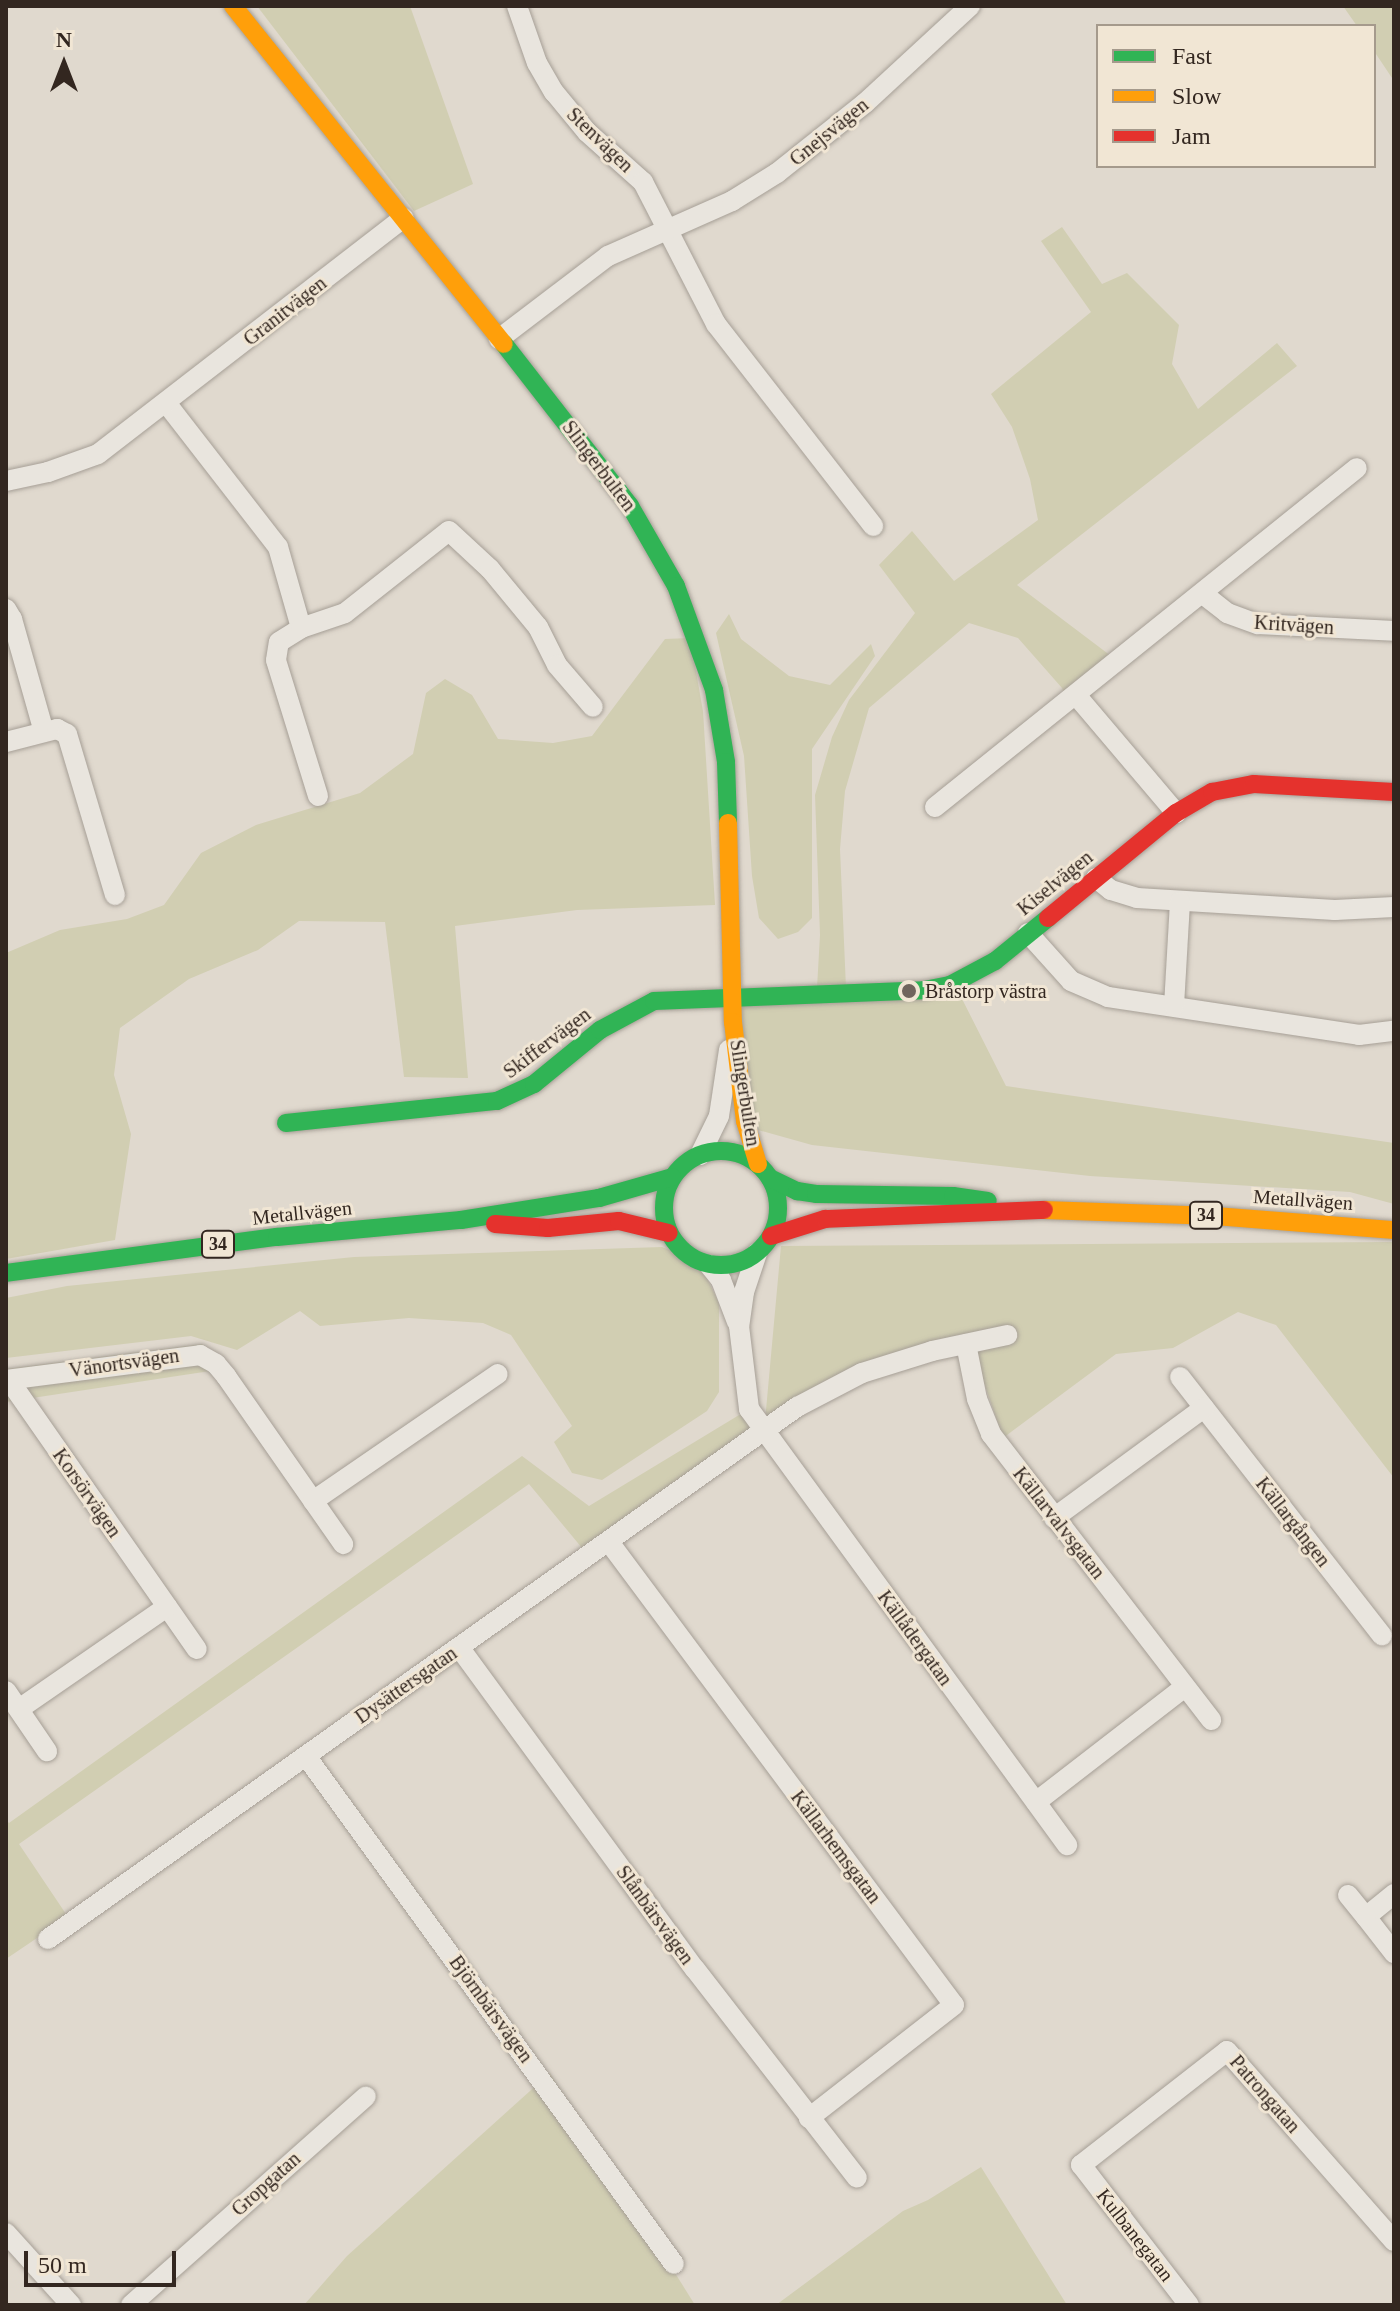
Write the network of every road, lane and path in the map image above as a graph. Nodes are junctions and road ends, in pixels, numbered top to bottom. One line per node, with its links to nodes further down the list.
1 (233, 6): 4 (street, Slingerbulten)
2 (517, 6): 5 (street, Stenvägen)
3 (970, 6): 5 (street, Gnejsvägen)
4 (403, 218): 6 (street, Slingerbulten); 7 (street, Granitvägen)
5 (667, 229): 6 (street, Gnejsvägen); 10 (street)
6 (499, 339): 28 (street, Slingerbulten)
7 (167, 404): 9 (street, Granitvägen); 13 (street)
8 (1357, 468): 11 (street)
9 (6, 481)
10 (873, 526)
11 (1203, 594): 14 (street, Kritvägen); 15 (street)
12 (9, 614): 17 (street)
13 (301, 628): 16 (street); 20 (street)
14 (1394, 631)
15 (1076, 695): 21 (street); 22 (street)
16 (593, 707)
17 (44, 732): 18 (street); 24 (street)
18 (6, 742)
19 (1394, 792): 22 (street, Kiselvägen)
20 (318, 796)
21 (935, 807)
22 (1176, 813): 23 (street, Kiselvägen)
23 (1096, 878): 25 (street); 27 (street, Kiselvägen)
24 (115, 895)
25 (1180, 902): 26 (street); 29 (street)
26 (1394, 907)
27 (1028, 933): 28 (street, Kiselvägen); 29 (street)
28 (733, 995): 30 (street, Slingerbulten); 32 (street, Skiffervägen)
29 (1174, 1006): 31 (street)
30 (733, 1022): 33 (street, Slingerbulten); 34 (street, Slingerbulten)
31 (1394, 1031)
32 (286, 1123)
33 (700, 1155): 34 (street, Metallvägen / 34); 35 (street, Metallvägen / 34)
34 (764, 1171): 36 (street, Metallvägen / 34); 40 (street)
35 (672, 1177): 37 (street, Metallvägen / 34); 39 (street)
36 (1017, 1209): 38 (street, Metallvägen / 34); 40 (street, Metallvägen / 34)
37 (461, 1220): 39 (street, Metallvägen / 34); 43 (street, Metallvägen / 34)
38 (1394, 1230)
39 (669, 1233): 42 (street, Metallvägen / 34)
40 (771, 1236): 41 (street)
41 (757, 1253): 42 (street); 44 (street)
42 (709, 1265): 44 (street)
43 (6, 1273)
44 (739, 1326): 51 (street)
45 (1007, 1335): 46 (street, Dysättersgatan)
46 (966, 1344): 51 (street, Dysättersgatan); 53 (street, Källarvalvsgatan)
47 (498, 1374): 52 (street)
48 (1180, 1377): 50 (street, Källargången)
49 (8, 1380): 52 (street, Vänortsvägen); 56 (street, Korsörvägen)
50 (1204, 1408): 53 (street); 57 (street, Källargången)
51 (763, 1432): 54 (street, Dysättersgatan); 66 (street, Källådergatan)
52 (313, 1501): 55 (street, Vänortsvägen)
53 (1054, 1518): 60 (street, Källarvalvsgatan)
54 (609, 1542): 58 (street, Dysättersgatan); 74 (street, Källarhemsgatan)
55 (343, 1544)
56 (167, 1607): 59 (street, Korsörvägen); 62 (street)
57 (1382, 1636)
58 (459, 1647): 65 (street, Dysättersgatan); 74 (street, Slånbärsvägen)
59 (197, 1649)
60 (1185, 1687): 63 (street, Källarvalvsgatan); 66 (street)
61 (6, 1691): 62 (street)
62 (19, 1709): 64 (street)
63 (1211, 1720)
64 (47, 1751)
65 (306, 1756): 71 (street, Dysättersgatan); 79 (street, Björnbärsvägen)
66 (1036, 1802): 67 (street, Källådergatan)
67 (1067, 1845)
68 (1394, 1894): 70 (street)
69 (1348, 1895): 70 (street)
70 (1366, 1917): 72 (street)
71 (48, 1939)
72 (1394, 1953)
73 (366, 2096): 81 (street, Gropgatan)
74 (809, 2118): 76 (street, Slånbärsvägen)
75 (1081, 2165): 78 (street, Patrongatan); 82 (street, Kulbanegatan)
76 (857, 2178)
77 (6, 2233): 80 (street)
78 (1394, 2241)
79 (674, 2264)
80 (71, 2305)
81 (131, 2305)
82 (1189, 2305)

